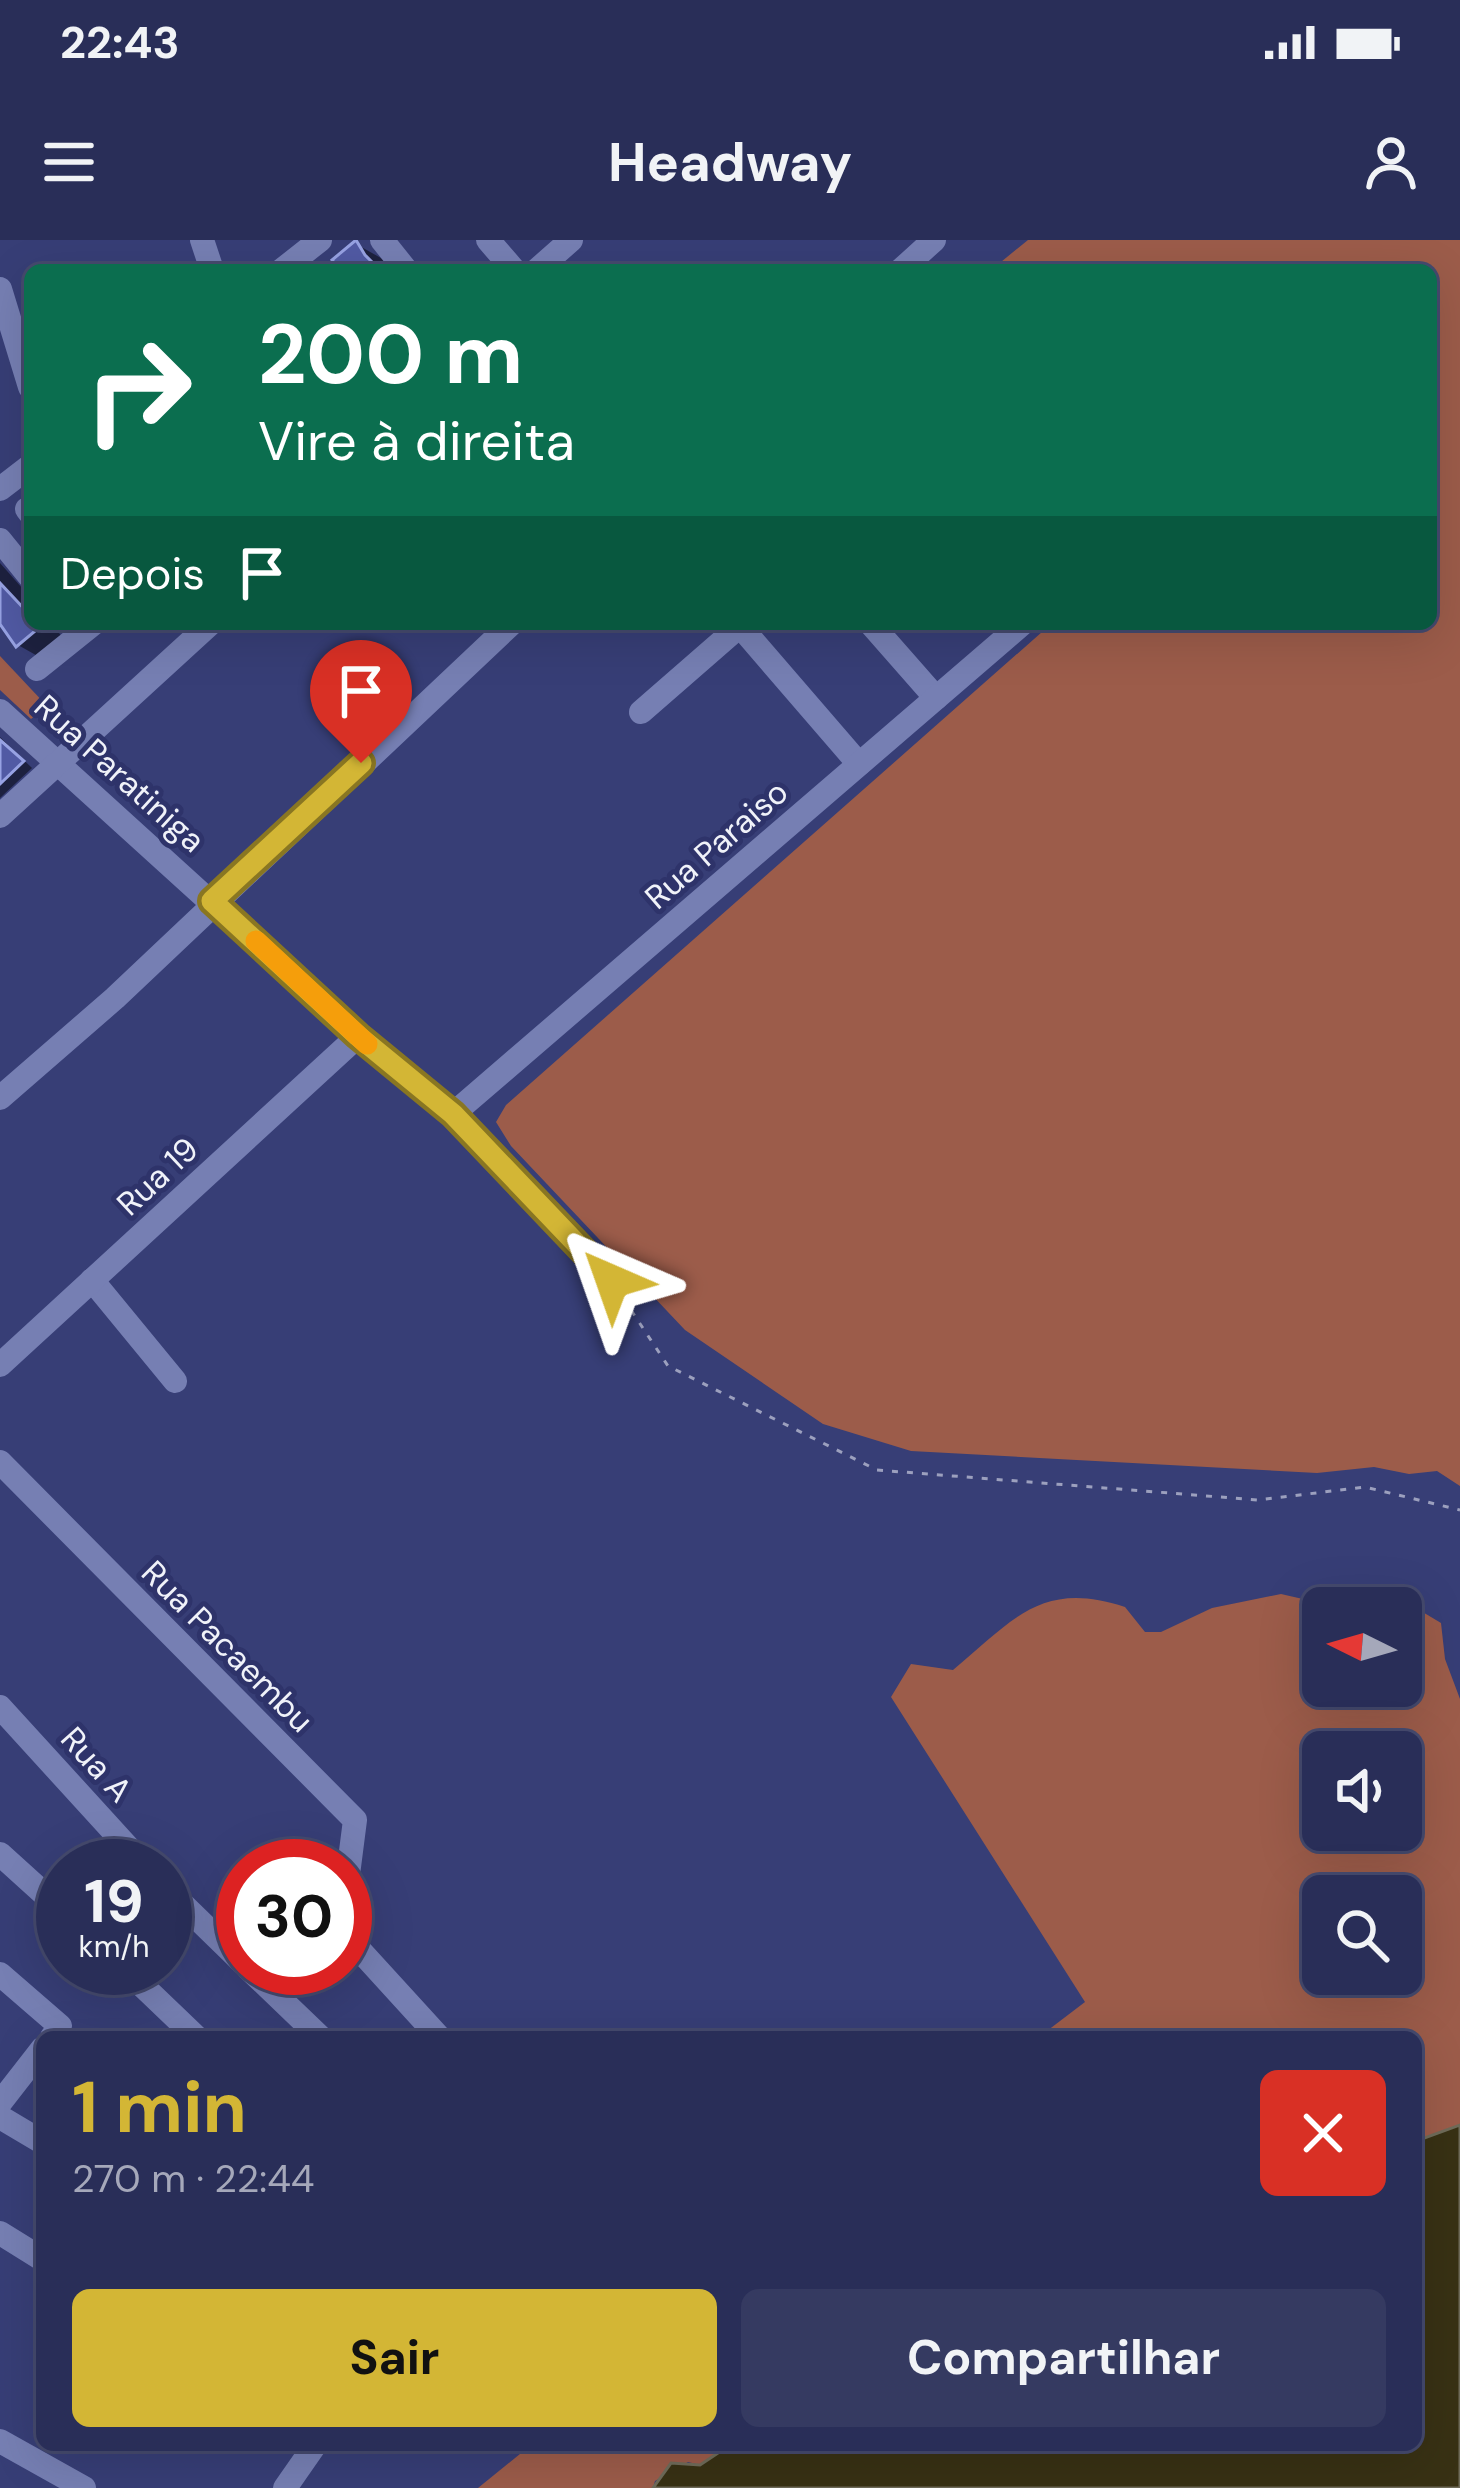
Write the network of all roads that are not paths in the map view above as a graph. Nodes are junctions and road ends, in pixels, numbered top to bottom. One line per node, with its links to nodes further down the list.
1 (320, 240): 6 (street)
2 (382, 240): 7 (street)
3 (488, 240): 8 (street)
4 (571, 240): 9 (street)
5 (934, 240): 10 (street)
6 (290, 264)
7 (401, 264)
8 (509, 264)
9 (544, 264)
10 (908, 264)
11 (0, 289): 12 (street)
12 (24, 367)
13 (24, 471): 14 (street)
14 (0, 489)
15 (0, 540): 16 (street)
16 (24, 570)
17 (78, 630): 24 (street)
18 (203, 630): 28 (street)
19 (505, 630): 31 (street)
20 (735, 630): 27 (street)
21 (745, 630): 29 (street)
22 (876, 630): 25 (street)
23 (1015, 630): 25 (street, Rua Paraiso)
24 (37, 669)
25 (936, 698): 29 (street, Rua Paraiso)
26 (0, 711): 28 (street, Rua Paratiniga)
27 (641, 712)
28 (58, 761): 30 (street); 31 (street, Rua Paratiniga)
29 (860, 764): 34 (street, Rua Paraiso)
30 (0, 816)
31 (212, 901): 32 (street, Rua Paratiniga); 33 (street)
32 (358, 1036): 34 (street, Rua Paratiniga); 35 (street, Rua 19)
33 (0, 1098)
34 (453, 1114): 36 (street, Rua Paratiniga)
35 (92, 1280): 37 (street, Rua 19); 38 (street)
36 (612, 1281)
37 (0, 1364)
38 (175, 1381)
39 (0, 1462): 42 (street, Rua Pacaembu)
40 (0, 1707): 41 (street, Rua A)
41 (120, 1839)
42 (353, 1839)
43 (0, 1854): 44 (street)
44 (36, 1887)
45 (192, 1914): 46 (street)
46 (216, 1936)
47 (372, 1964): 54 (street, Rua Pacaembu)
48 (0, 1974): 51 (street)
49 (152, 1995): 52 (street)
50 (277, 1995): 53 (street)
51 (56, 2031)
52 (190, 2031)
53 (314, 2031)
54 (434, 2031)
55 (36, 2057): 56 (street)
56 (0, 2103)
57 (0, 2117): 58 (street)
58 (36, 2138)
59 (0, 2233): 60 (street)
60 (36, 2255)
61 (0, 2441): 63 (street)
62 (311, 2451): 64 (street)
63 (84, 2488)
64 (285, 2488)

